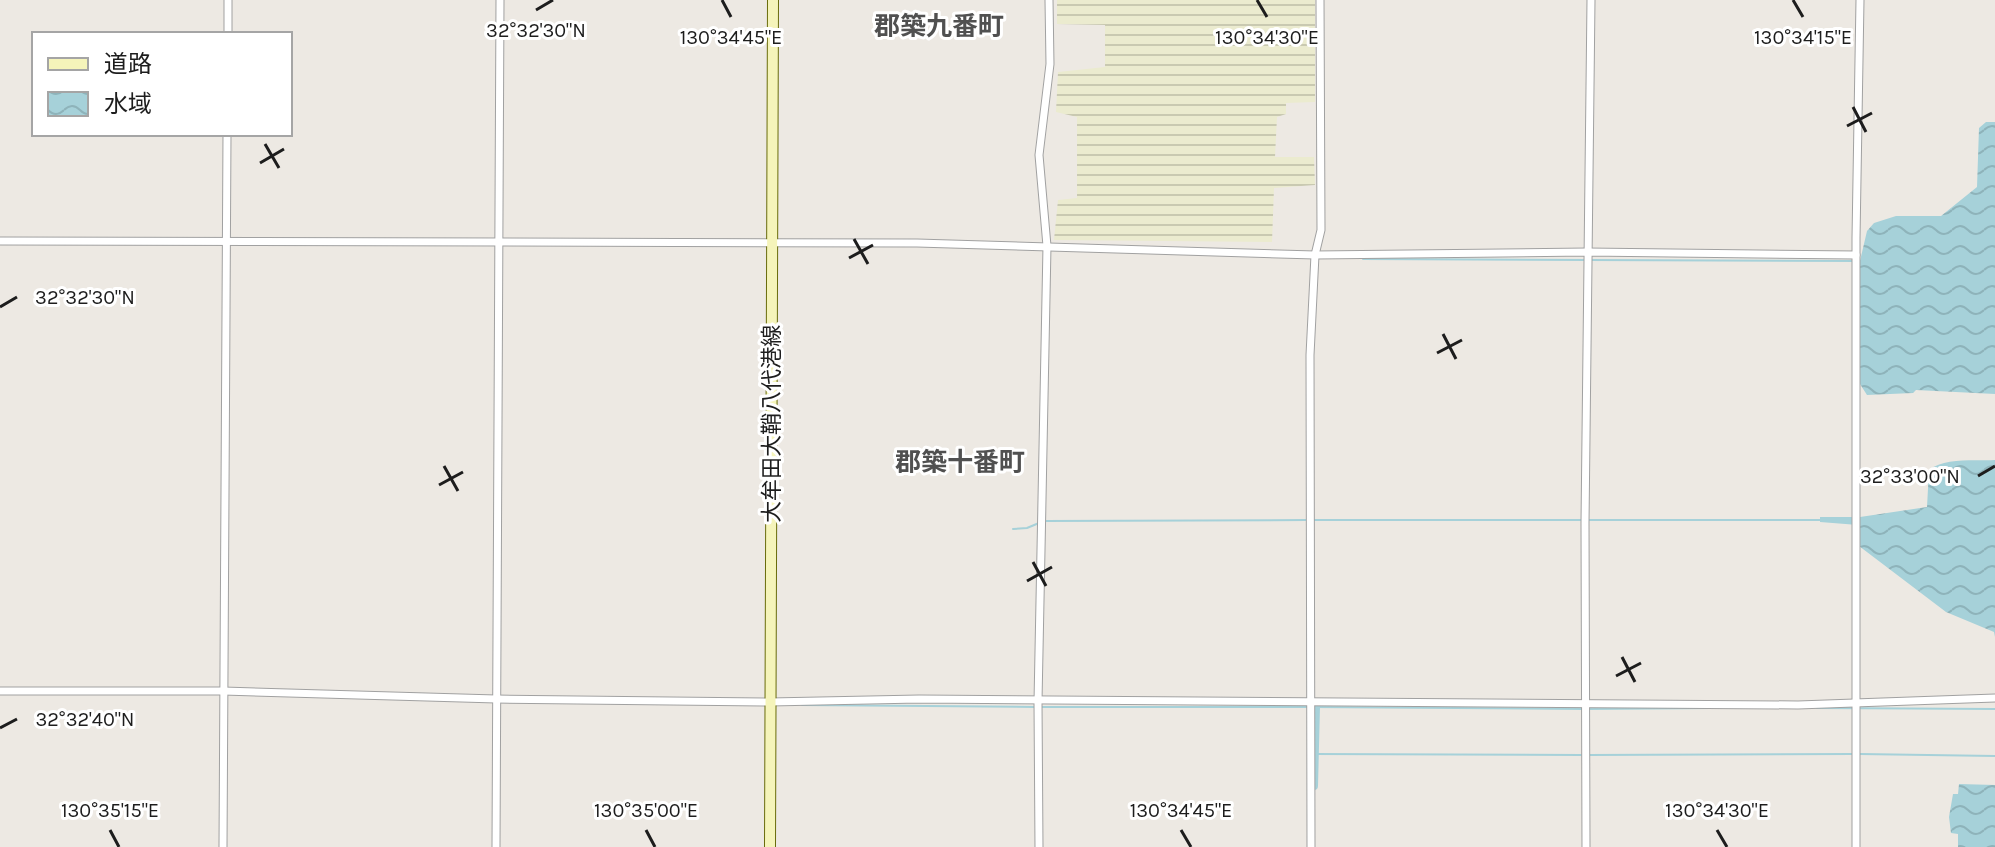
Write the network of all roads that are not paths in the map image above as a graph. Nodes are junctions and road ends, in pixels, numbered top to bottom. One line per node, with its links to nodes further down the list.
1 (228, 0): 8 (street)
2 (500, 0): 12 (street)
3 (773, 0): 13 (main road, 大牟田大鞘八代港線)
4 (1049, 0): 14 (street)
5 (1320, 0): 15 (street)
6 (1591, 0): 16 (street)
7 (1860, 0): 17 (street)
8 (228, 32)
9 (227, 136): 11 (street)
10 (0, 241): 11 (street)
11 (226, 242): 12 (street); 19 (street)
12 (500, 242): 13 (street); 21 (street)
13 (772, 244): 14 (street); 22 (main road, 大牟田大鞘八代港線)
14 (1047, 246): 15 (street); 23 (street)
15 (1315, 255): 16 (street); 24 (street)
16 (1588, 257): 17 (street); 25 (street)
17 (1856, 260): 26 (street)
18 (0, 691): 19 (street)
19 (223, 691): 21 (street); 27 (street)
20 (1995, 698): 26 (street)
21 (496, 699): 22 (street); 28 (street)
22 (770, 702): 23 (street); 29 (main road, 大牟田大鞘八代港線)
23 (1038, 702): 24 (street); 30 (street)
24 (1310, 706): 25 (street); 31 (street)
25 (1585, 707): 26 (street); 32 (street)
26 (1855, 708): 33 (street)
27 (223, 847)
28 (496, 847)
29 (770, 847)
30 (1039, 847)
31 (1311, 847)
32 (1586, 847)
33 (1856, 847)

